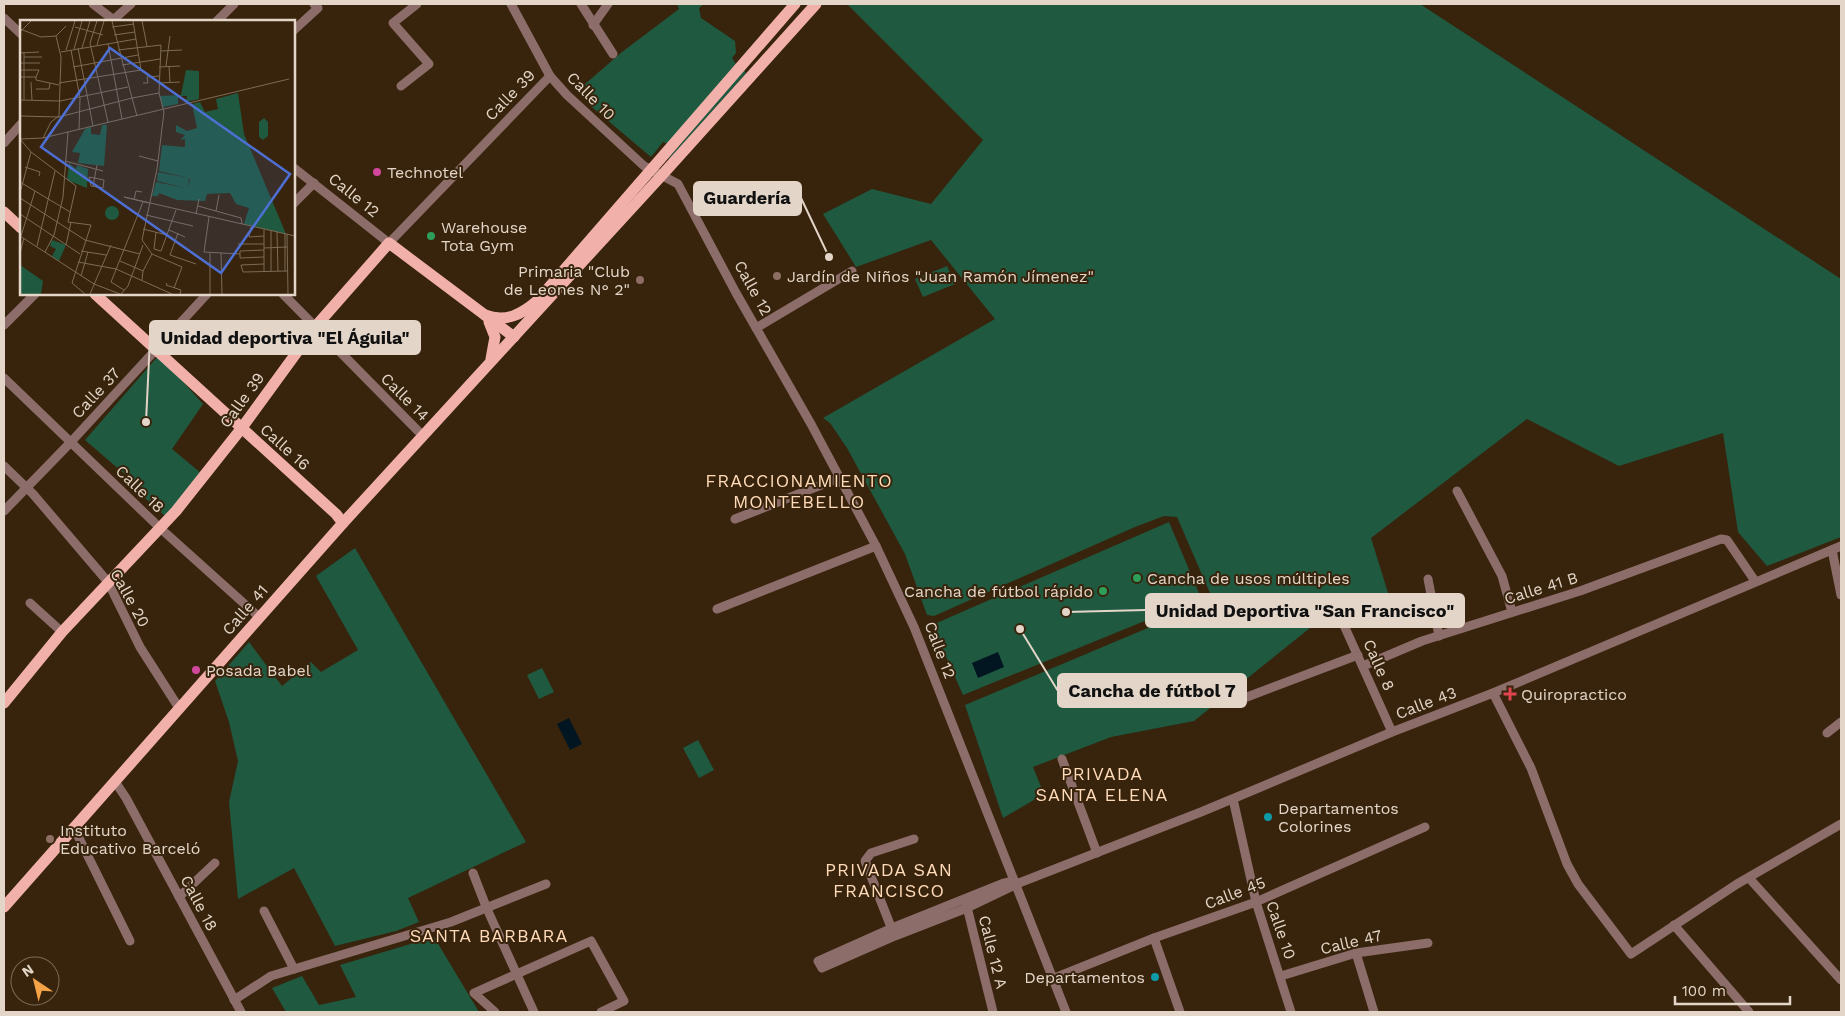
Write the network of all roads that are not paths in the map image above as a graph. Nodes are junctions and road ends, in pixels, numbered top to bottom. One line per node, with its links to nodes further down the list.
1 (93, 4): 12 (street)
2 (131, 4): 13 (street)
3 (234, 4): 14 (street)
4 (417, 4): 22 (street)
5 (511, 4): 21 (street, Calle 10)
6 (581, 4): 15 (street)
7 (608, 4): 15 (street)
8 (795, 4): 19 (main road)
9 (816, 4): 20 (main road, Calle 41)
10 (316, 6): 16 (street)
11 (4, 18): 17 (street)
12 (112, 20)
13 (114, 20)
14 (218, 20)
15 (593, 24): 18 (street)
16 (295, 29)
17 (20, 33)
18 (613, 54)
19 (750, 54): 20 (main road); 26 (main road)
20 (762, 65): 27 (main road, Calle 41)
21 (550, 76): 26 (street, Calle 10); 32 (street, Calle 39)
22 (401, 86)
23 (20, 125): 24 (street)
24 (4, 143)
25 (295, 169): 28 (street, Calle 12)
26 (651, 170): 27 (street, Calle 12); 38 (main road)
27 (663, 174): 41 (street, Calle 12); 42 (main road, Calle 41)
28 (314, 183): 29 (street); 32 (street, Calle 12)
29 (295, 202)
30 (4, 212): 31 (main road)
31 (20, 227)
32 (389, 243): 38 (main road, Calle 12); 40 (main road, Calle 39)
33 (852, 272): 41 (street)
34 (34, 295): 39 (street)
35 (96, 295): 43 (main road, Calle 16)
36 (207, 295): 43 (street, Calle 37)
37 (284, 295): 40 (street, Calle 14)
38 (483, 314): 42 (main road, Calle 12); 44 (main road)
39 (4, 325)
40 (316, 326): 46 (main road, Calle 39); 47 (street, Calle 14)
41 (756, 328): 50 (street, Calle 12)
42 (514, 337): 44 (main road, Calle 41)
43 (157, 350): 46 (main road, Calle 16); 48 (street, Calle 37)
44 (486, 367): 47 (main road, Calle 41)
45 (4, 378): 48 (street, Calle 18)
46 (241, 429): 55 (main road, Calle 16); 56 (main road, Calle 39)
47 (423, 436): 55 (main road, Calle 41)
48 (70, 443): 51 (street, Calle 37); 56 (street, Calle 18)
49 (4, 466): 51 (street, Calle 20)
50 (839, 478): 54 (street); 57 (street, Calle 12)
51 (26, 488): 53 (street, Calle 37); 62 (street, Calle 20)
52 (1457, 491): 67 (street)
53 (4, 511)
54 (735, 519)
55 (343, 523): 68 (main road, Calle 41)
56 (160, 528): 62 (main road, Calle 39); 68 (street, Calle 18)
57 (876, 546): 65 (street); 91 (street, Calle 12)
58 (1841, 546): 59 (street, Calle 43)
59 (1832, 550): 61 (street, Calle 43); 63 (street)
60 (1428, 579): 70 (street)
61 (1755, 581): 67 (street, Calle 41 B); 73 (street, Calle 43)
62 (108, 582): 69 (main road, Calle 39); 76 (street, Calle 20)
63 (1841, 596)
64 (30, 603): 69 (street)
65 (718, 609)
66 (1338, 612): 71 (street, Calle 8)
67 (1512, 612): 70 (street, Calle 41 B)
68 (259, 617): 76 (main road, Calle 41)
69 (62, 632): 75 (main road, Calle 39)
70 (1439, 636): 72 (street, Calle 41 B)
71 (1358, 655): 72 (street, Calle 8); 74 (street)
72 (1363, 666): 78 (street, Calle 8)
73 (1493, 693): 78 (street, Calle 43); 99 (street)
74 (1246, 696)
75 (4, 703)
76 (179, 708): 81 (main road, Calle 41)
77 (1841, 722): 79 (street)
78 (1392, 732): 82 (street, Calle 43)
79 (1827, 733)
80 (1062, 758): 87 (street)
81 (116, 783): 85 (main road, Calle 41); 93 (street, Calle 18)
82 (1233, 799): 87 (street, Calle 43); 94 (street, Calle 10)
83 (1841, 824): 90 (street)
84 (1425, 827): 94 (street, Calle 45)
85 (75, 830): 96 (main road, Calle 41); 102 (street)
86 (914, 839): 100 (street)
87 (1097, 853): 91 (street, Calle 43)
88 (215, 863): 93 (street)
89 (473, 872): 97 (street)
90 (1749, 878): 99 (street); 109 (street)
91 (1015, 883): 95 (street, Calle 43); 108 (street, Calle 12)
92 (546, 884): 97 (street)
93 (179, 897): 110 (street, Calle 18)
94 (1256, 902): 101 (street, Calle 45); 107 (street, Calle 10)
95 (966, 904): 100 (street, Calle 43); 115 (street, Calle 12 A)
96 (4, 908)
97 (487, 909): 105 (street); 106 (street)
98 (264, 911): 105 (street)
99 (1674, 925): 120 (street)
100 (893, 932): 100 (street)
101 (1154, 938): 108 (street, Calle 45); 117 (street)
102 (130, 941)
103 (1428, 943): 104 (street, Calle 47)
104 (1356, 952): 107 (street, Calle 47); 119 (street)
105 (294, 969): 110 (street)
106 (516, 974): 112 (street); 113 (street); 114 (street)
107 (1281, 976): 118 (street, Calle 10)
108 (1052, 979): 116 (street, Calle 12)
109 (1841, 980)
110 (234, 1000): 111 (street, Calle 18)
111 (241, 1012)
112 (495, 1012)
113 (534, 1012)
114 (601, 1012)
115 (993, 1012)
116 (1066, 1012)
117 (1180, 1012)
118 (1291, 1012)
119 (1374, 1012)
120 (1749, 1012)

